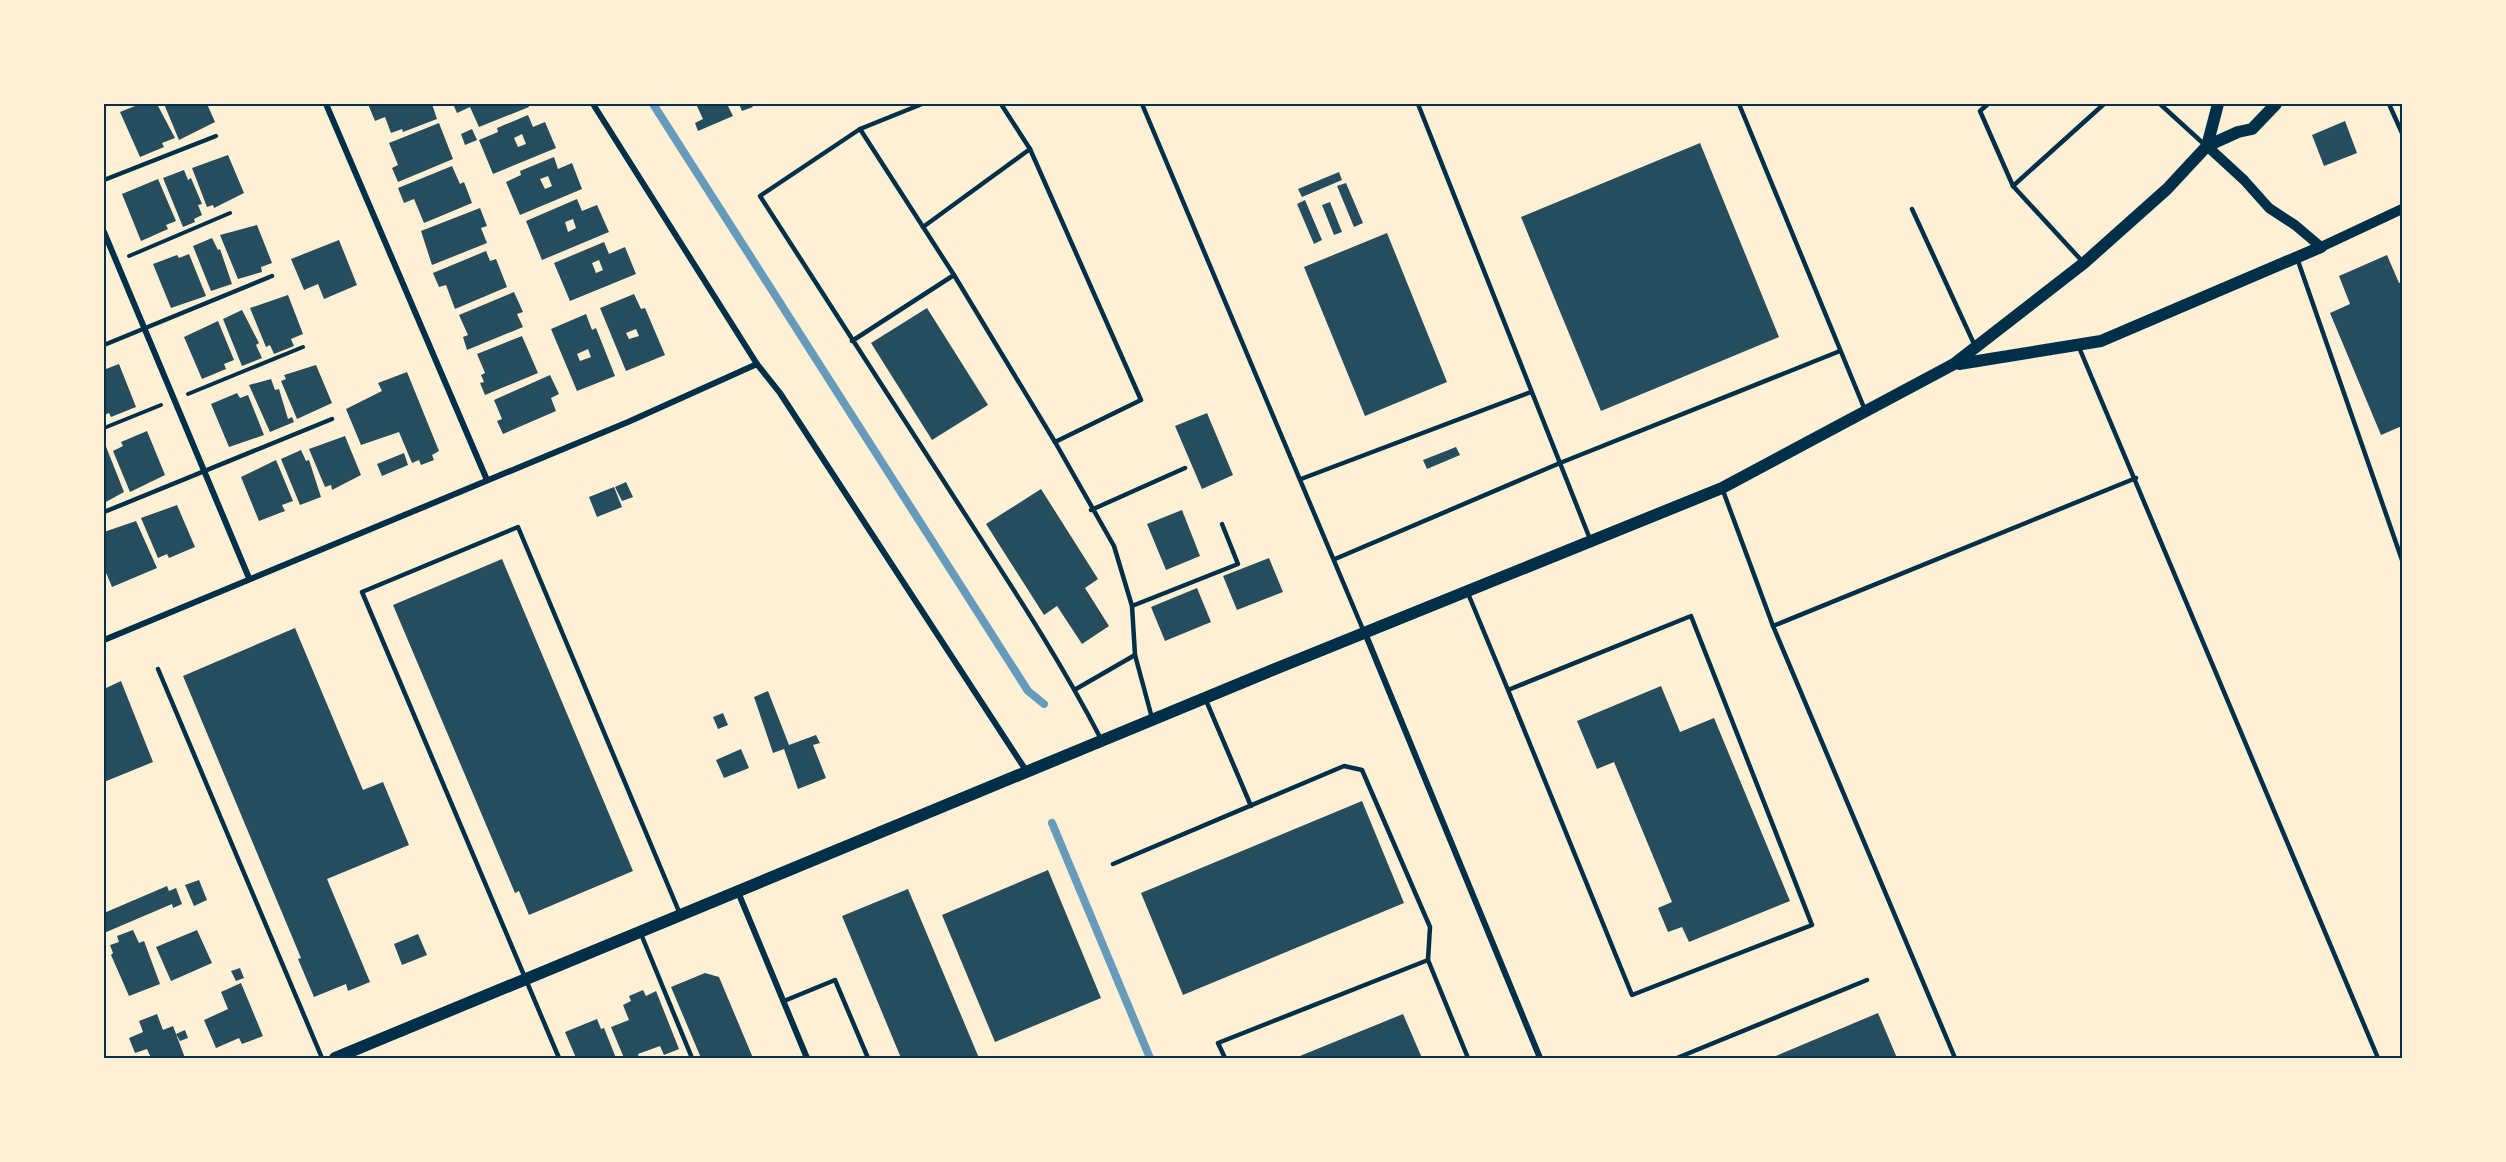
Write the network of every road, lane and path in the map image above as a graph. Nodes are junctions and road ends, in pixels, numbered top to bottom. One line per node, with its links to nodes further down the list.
1 (326, 104): 52 (street)
2 (593, 104): 39 (street)
3 (922, 104): 14 (lane)
4 (1001, 104): 18 (lane)
5 (1142, 104): 51 (lane)
6 (1418, 104): 41 (lane)
7 (1739, 104): 38 (lane)
8 (1988, 104): 20 (lane)
9 (2104, 104): 20 (lane)
10 (2160, 104): 17 (lane)
11 (2218, 104): 17 (main road)
12 (2276, 104): 17 (main road)
13 (2388, 104): 15 (lane)
14 (860, 129): 24 (lane); 33 (lane)
15 (2403, 133)
16 (216, 136): 19 (lane)
17 (2207, 146): 26 (street); 29 (main road)
18 (1030, 149): 24 (lane); 46 (lane)
19 (104, 180)
20 (2013, 186): 29 (lane)
21 (1912, 209): 37 (lane)
22 (2403, 209): 26 (street)
23 (230, 213): 28 (path)
24 (923, 227): 30 (lane)
25 (104, 232): 28 (street)
26 (2321, 248): 27 (main road)
27 (2297, 258): 35 (main road); 59 (lane)
28 (116, 262): 32 (street)
29 (2084, 263): 37 (main road)
30 (954, 275): 33 (lane); 46 (lane)
31 (272, 276): 32 (lane)
32 (144, 328): 34 (lane); 42 (street)
33 (852, 341): 68 (lane)
34 (104, 345)
35 (2078, 345): 40 (main road); 50 (lane)
36 (303, 347): 42 (path)
37 (1976, 349): 40 (main road)
38 (1840, 351): 43 (lane); 47 (lane)
39 (757, 364): 52 (street); 73 (street)
40 (1954, 364): 43 (main road)
41 (1531, 392): 47 (lane); 51 (lane)
42 (174, 399): 45 (path); 49 (street)
43 (1866, 412): 53 (main road)
44 (332, 419): 49 (lane)
45 (104, 428)
46 (1055, 442): 54 (lane)
47 (1560, 463): 57 (lane); 58 (lane)
48 (1185, 468): 54 (lane)
49 (203, 470): 55 (lane); 60 (street)
50 (2136, 478): 63 (lane); 95 (lane)
51 (1301, 479): 58 (lane)
52 (487, 480): 60 (street)
53 (1722, 488): 57 (main road); 63 (lane)
54 (1091, 510): 62 (lane)
55 (104, 512)
56 (1222, 524): 62 (lane)
57 (1591, 541): 61 (main road)
58 (1335, 559): 64 (lane)
59 (2403, 560)
60 (249, 578): 65 (street)
61 (1467, 591): 64 (main road); 69 (lane)
62 (1132, 606): 66 (lane)
63 (1773, 626): 94 (lane)
64 (1364, 632): 70 (main road); 92 (street)
65 (104, 640)
66 (1135, 655): 68 (lane); 71 (lane)
67 (158, 669): 84 (lane)
68 (1076, 689): 72 (lane)
69 (1508, 690): 69 (lane)
70 (1205, 698): 71 (main road); 74 (lane)
71 (1153, 720): 72 (main road)
72 (1102, 741): 73 (main road)
73 (1028, 772): 76 (main road)
74 (1251, 806): 75 (lane); 79 (lane)
75 (1113, 864)
76 (738, 891): 77 (main road); 82 (street)
77 (681, 915): 78 (main road); 80 (lane)
78 (640, 932): 80 (main road); 87 (lane)
79 (1428, 960): 90 (lane); 91 (lane)
80 (526, 979): 83 (main road); 86 (lane)
81 (1866, 980): 93 (lane)
82 (784, 1001): 88 (street); 89 (lane)
83 (350, 1056): 85 (main road)
84 (322, 1059)
85 (335, 1059)
86 (559, 1059)
87 (692, 1059)
88 (807, 1059)
89 (868, 1059)
90 (1225, 1059)
91 (1467, 1059)
92 (1540, 1059)
93 (1677, 1059)
94 (1955, 1059)
95 (2378, 1059)

